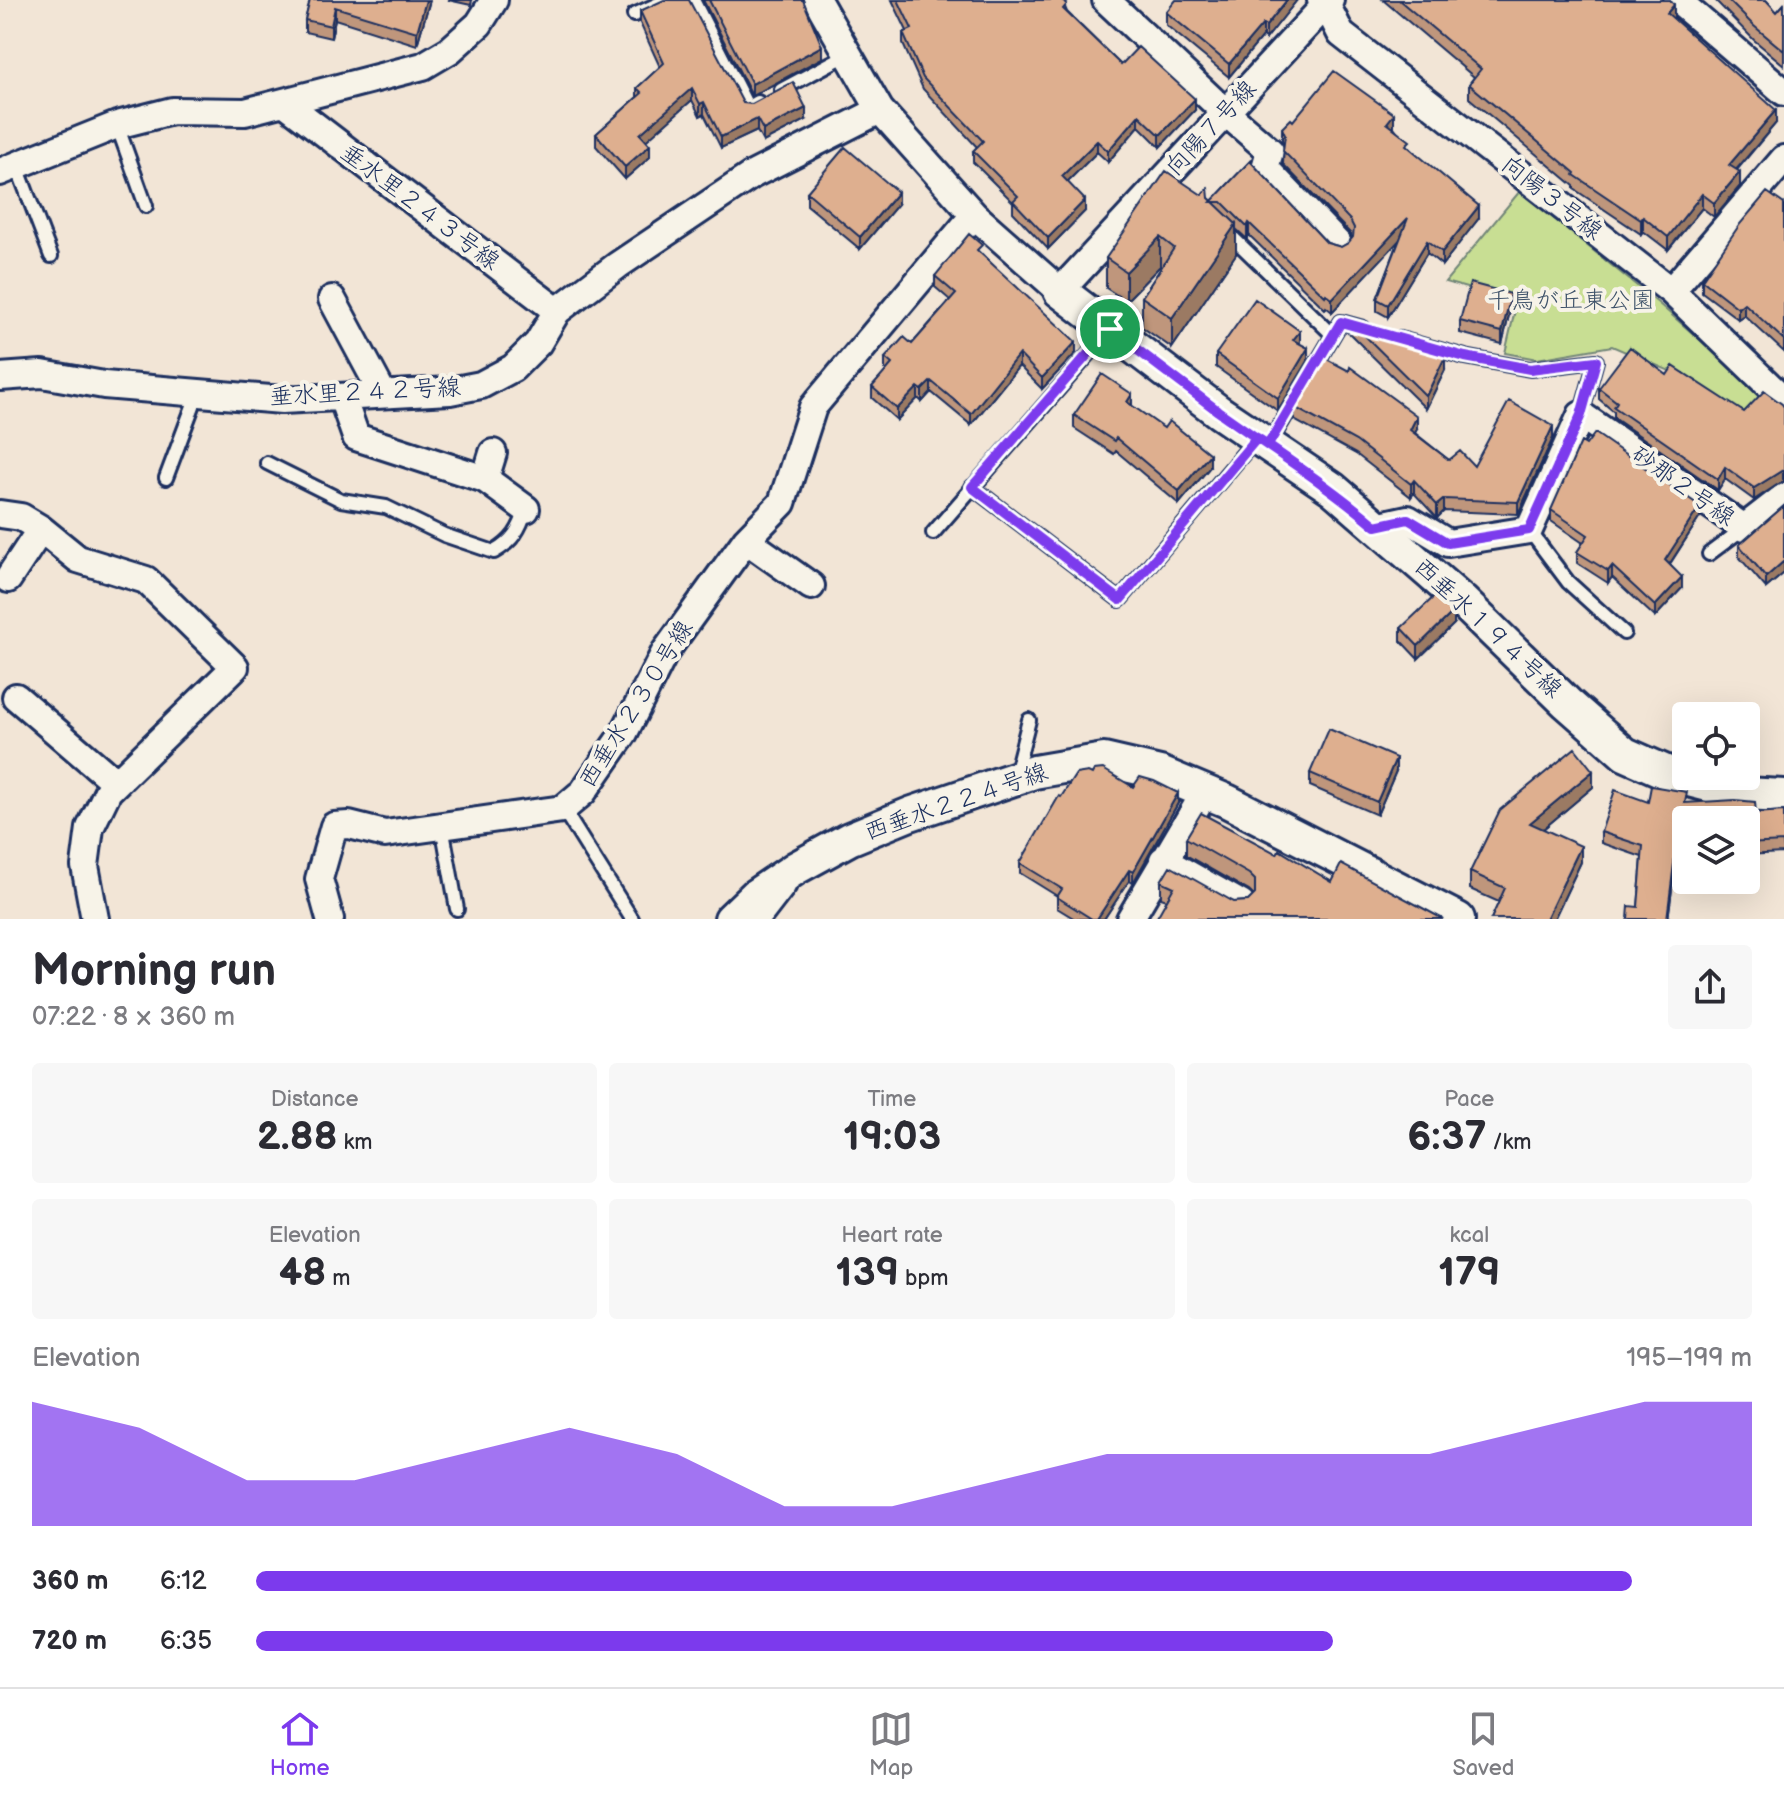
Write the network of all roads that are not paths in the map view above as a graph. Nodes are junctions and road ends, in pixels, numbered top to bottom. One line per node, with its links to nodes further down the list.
1 (494, 0): 11 (street)
2 (667, 0): 8 (lane)
3 (693, 0): 9 (lane)
4 (817, 0): 9 (street, 西垂水１９４号線)
5 (1106, 0): 13 (street)
6 (1677, 0): 10 (street)
7 (1325, 1): 13 (street, 向陽７号線); 23 (street, 向陽３号線)
8 (634, 15)
9 (848, 54): 12 (street, 西垂水１９４号線)
10 (1784, 92)
11 (284, 102): 14 (street); 25 (street, 垂水里２４３号線)
12 (880, 110): 18 (street, 西垂水１９４号線); 25 (street, 垂水里２４２号線)
13 (1225, 112): 20 (street); 22 (street, 向陽７号線)
14 (117, 125): 16 (street); 17 (lane)
15 (1784, 159): 23 (street)
16 (8, 168): 21 (lane)
17 (146, 206)
18 (974, 215): 22 (street, 西垂水１９４号線); 48 (street, 西垂水２３０号線)
19 (1216, 222): 27 (lane)
20 (1338, 244)
21 (51, 256)
22 (1060, 291): 26 (street, 西垂水１９４号線)
23 (1671, 291): 32 (street, 向陽３号線)
24 (332, 299): 29 (street)
25 (557, 311): 29 (street, 垂水里２４２号線)
26 (1110, 329): 34 (street, 西垂水１９４号線); 39 (lane)
27 (1333, 335): 33 (lane); 34 (lane)
28 (0, 377): 31 (street, 垂水里２４２号線)
29 (383, 394): 30 (street, 垂水里２４２号線)
30 (342, 397): 31 (street, 垂水里２４２号線); 38 (street)
31 (194, 398): 37 (lane)
32 (1784, 400)
33 (1581, 415): 44 (street, 砂那２号線); 46 (street)
34 (1263, 441): 39 (lane); 43 (street, 西垂水１９４号線)
35 (493, 453): 38 (street)
36 (267, 463): 41 (lane)
37 (166, 478)
38 (485, 479): 41 (street)
39 (972, 487): 47 (lane)
40 (1784, 497): 44 (street, 砂那２号線)
41 (526, 509)
42 (0, 514): 45 (street)
43 (1376, 526): 46 (street); 58 (street, 西垂水１９４号線)
44 (1744, 528): 49 (lane)
45 (41, 529): 50 (street); 56 (street)
46 (1529, 530): 52 (lane)
47 (933, 533)
48 (746, 540): 51 (street); 59 (street, 西垂水２３０号線)
49 (1709, 554)
50 (8, 579)
51 (811, 586)
52 (1624, 633)
53 (16, 697): 56 (street)
54 (1029, 720): 55 (lane)
55 (1015, 779): 57 (street, 西垂水２２４号線); 62 (street, 西垂水２２４号線)
56 (116, 783): 65 (street)
57 (1205, 792): 61 (street); 71 (street, 西垂水２２４号線)
58 (1784, 796)
59 (563, 809): 60 (street, 西垂水２３０号線); 67 (lane)
60 (442, 826): 64 (lane); 66 (street, 西垂水２３０号線)
61 (1163, 860): 63 (street); 70 (street)
62 (796, 868): 68 (street, 西垂水２２４号線); 69 (street)
63 (1241, 904)
64 (457, 909)
65 (95, 919)
66 (330, 919)
67 (632, 919)
68 (731, 919)
69 (756, 919)
70 (1130, 919)
71 (1456, 919)

